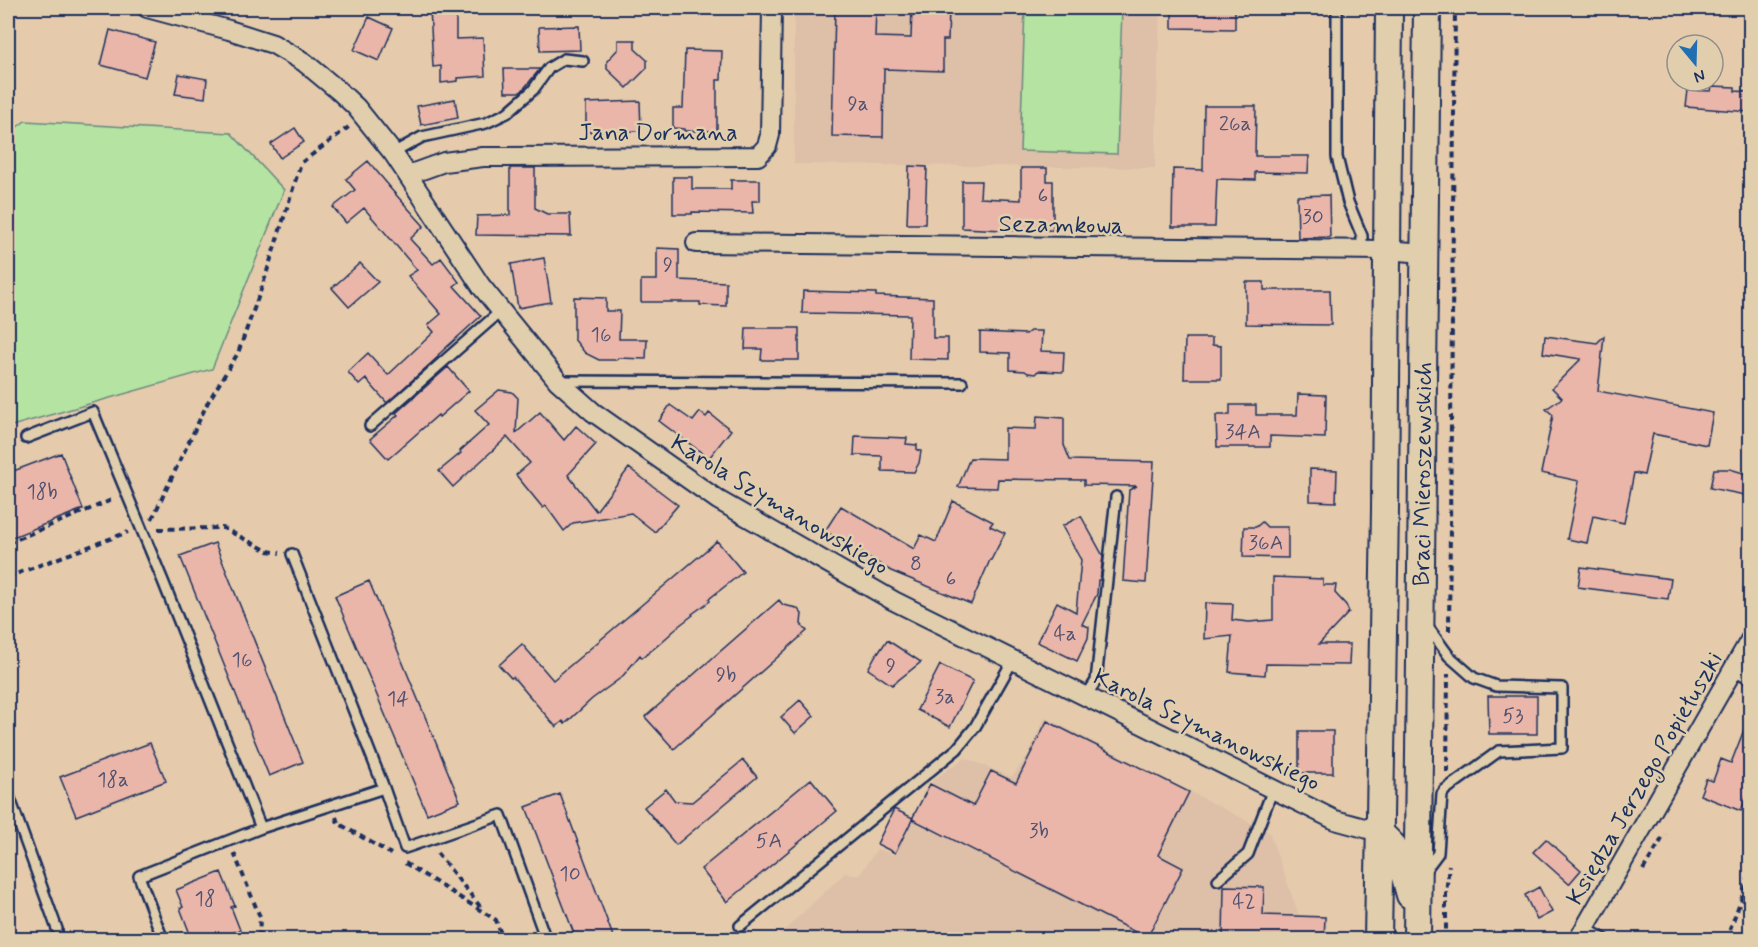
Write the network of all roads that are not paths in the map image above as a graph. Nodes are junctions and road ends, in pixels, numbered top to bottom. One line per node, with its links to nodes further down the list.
1 (147, 8): 7 (street, Karola Szymanowskiego)
2 (772, 8): 8 (street, Jana Dormana)
3 (1337, 8): 11 (lane)
4 (1389, 8): 10 (main road, Braci Mieroszewskich)
5 (1427, 8): 12 (main road, Braci Mieroszewskich)
6 (583, 61): 7 (lane)
7 (393, 153): 8 (street, Karola Szymanowskiego)
8 (408, 175): 13 (street, Karola Szymanowskiego)
9 (696, 243): 11 (street, Sezamkowa)
10 (1387, 250): 11 (street, Sezamkowa); 12 (street, Sezamkowa); 31 (main road, Braci Mieroszewskich)
11 (1362, 251)
12 (1424, 253): 20 (main road, Braci Mieroszewskich)
13 (501, 311): 14 (street, Karola Szymanowskiego); 16 (lane)
14 (558, 381): 15 (lane); 22 (street, Karola Szymanowskiego)
15 (962, 383)
16 (370, 426)
17 (26, 438): 30 (lane)
18 (1116, 497): 25 (lane)
19 (292, 554): 27 (lane)
20 (1421, 616): 26 (main road, Braci Mieroszewskich); 33 (lane)
21 (1750, 640): 23 (street, Księdza Jerzego Popiełuszki)
22 (1013, 660): 25 (street, Karola Szymanowskiego); 34 (lane)
23 (1733, 669): 24 (lane); 37 (street, Księdza Jerzego Popiełuszki)
24 (1750, 679)
25 (1086, 696): 28 (street, Karola Szymanowskiego)
26 (1420, 751): 31 (main road); 33 (main road, Braci Mieroszewskich)
27 (384, 788): 30 (lane); 39 (lane)
28 (1274, 789): 31 (street, Karola Szymanowskiego); 32 (lane)
29 (8, 793): 36 (lane)
30 (261, 828): 38 (lane)
31 (1379, 832): 35 (main road); 40 (main road, Braci Mieroszewskich)
32 (1218, 880)
33 (1417, 882): 35 (main road, Braci Mieroszewskich)
34 (740, 926)
35 (1417, 927)
36 (57, 928)
37 (1581, 934): 41 (lane)
38 (163, 939)
39 (546, 939)
40 (1378, 939)
41 (1606, 939)

